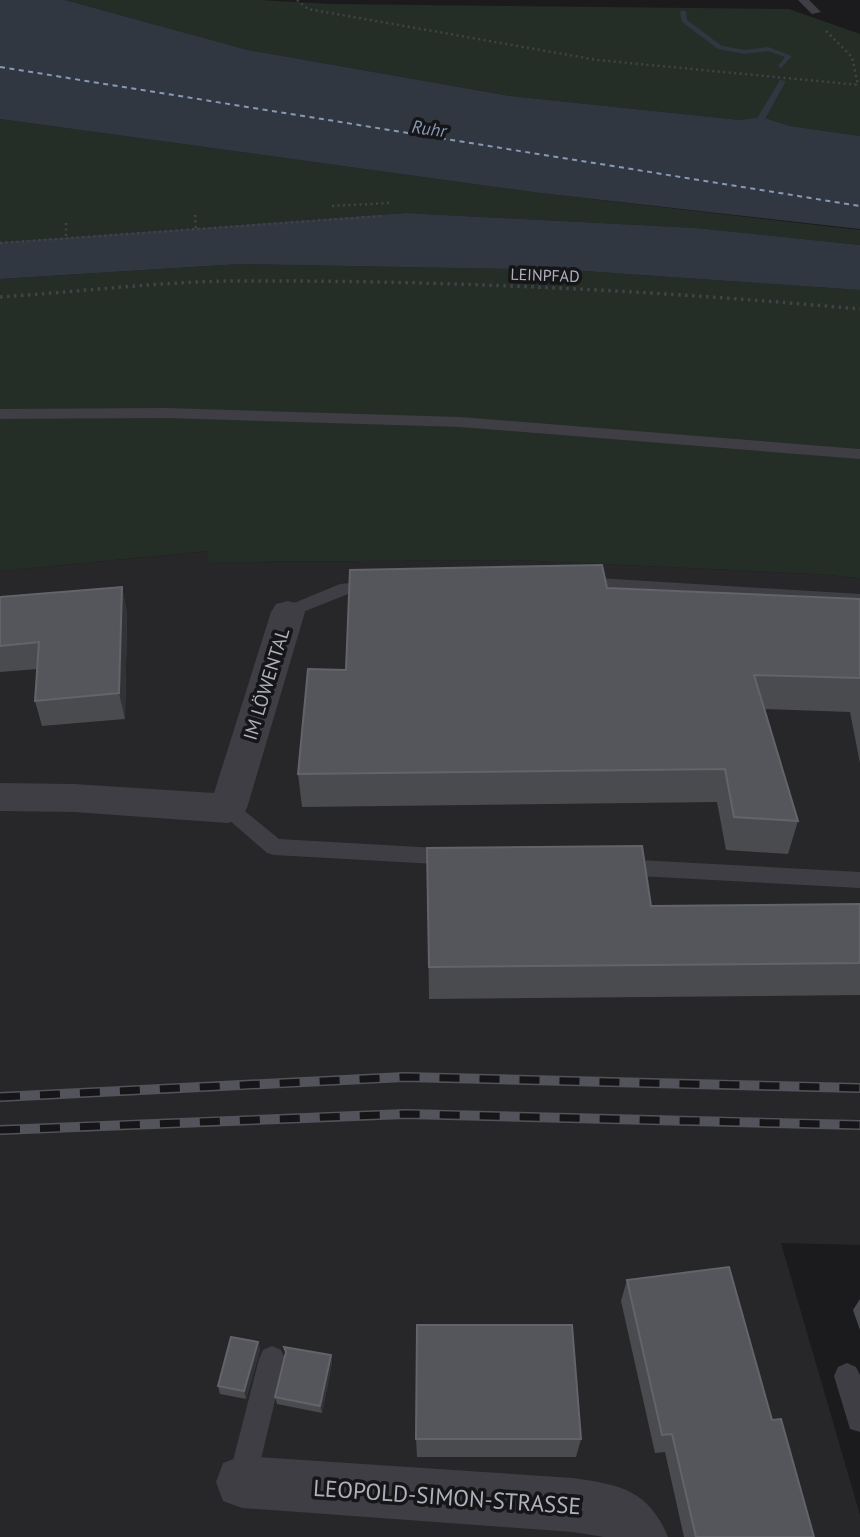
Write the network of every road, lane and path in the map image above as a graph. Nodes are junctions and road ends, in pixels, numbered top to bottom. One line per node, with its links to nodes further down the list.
1 (297, 0): 4 (path)
2 (803, 0): 3 (lane)
3 (816, 12): 4 (path)
4 (859, 85)
5 (389, 203): 6 (path)
6 (332, 206)
7 (195, 215): 10 (path)
8 (382, 216): 10 (path)
9 (66, 223): 11 (path)
10 (196, 229): 11 (path)
11 (66, 239): 12 (path)
12 (0, 243)
13 (0, 297): 14 (path, LEINPFAD)
14 (860, 309)
15 (0, 414): 16 (lane)
16 (860, 454)
17 (559, 582): 19 (lane)
18 (386, 587): 20 (lane, IM LÖWENTAL)
19 (860, 600)
20 (288, 612): 22 (street, IM LÖWENTAL)
21 (0, 797): 22 (street)
22 (228, 808): 23 (lane)
23 (469, 858)
24 (595, 865): 25 (lane)
25 (860, 880)
26 (272, 1359): 29 (lane)
27 (847, 1376): 28 (lane)
28 (860, 1419)
29 (242, 1482): 30 (street, LEOPOLD-SIMON-STRASSE)
30 (641, 1537)

